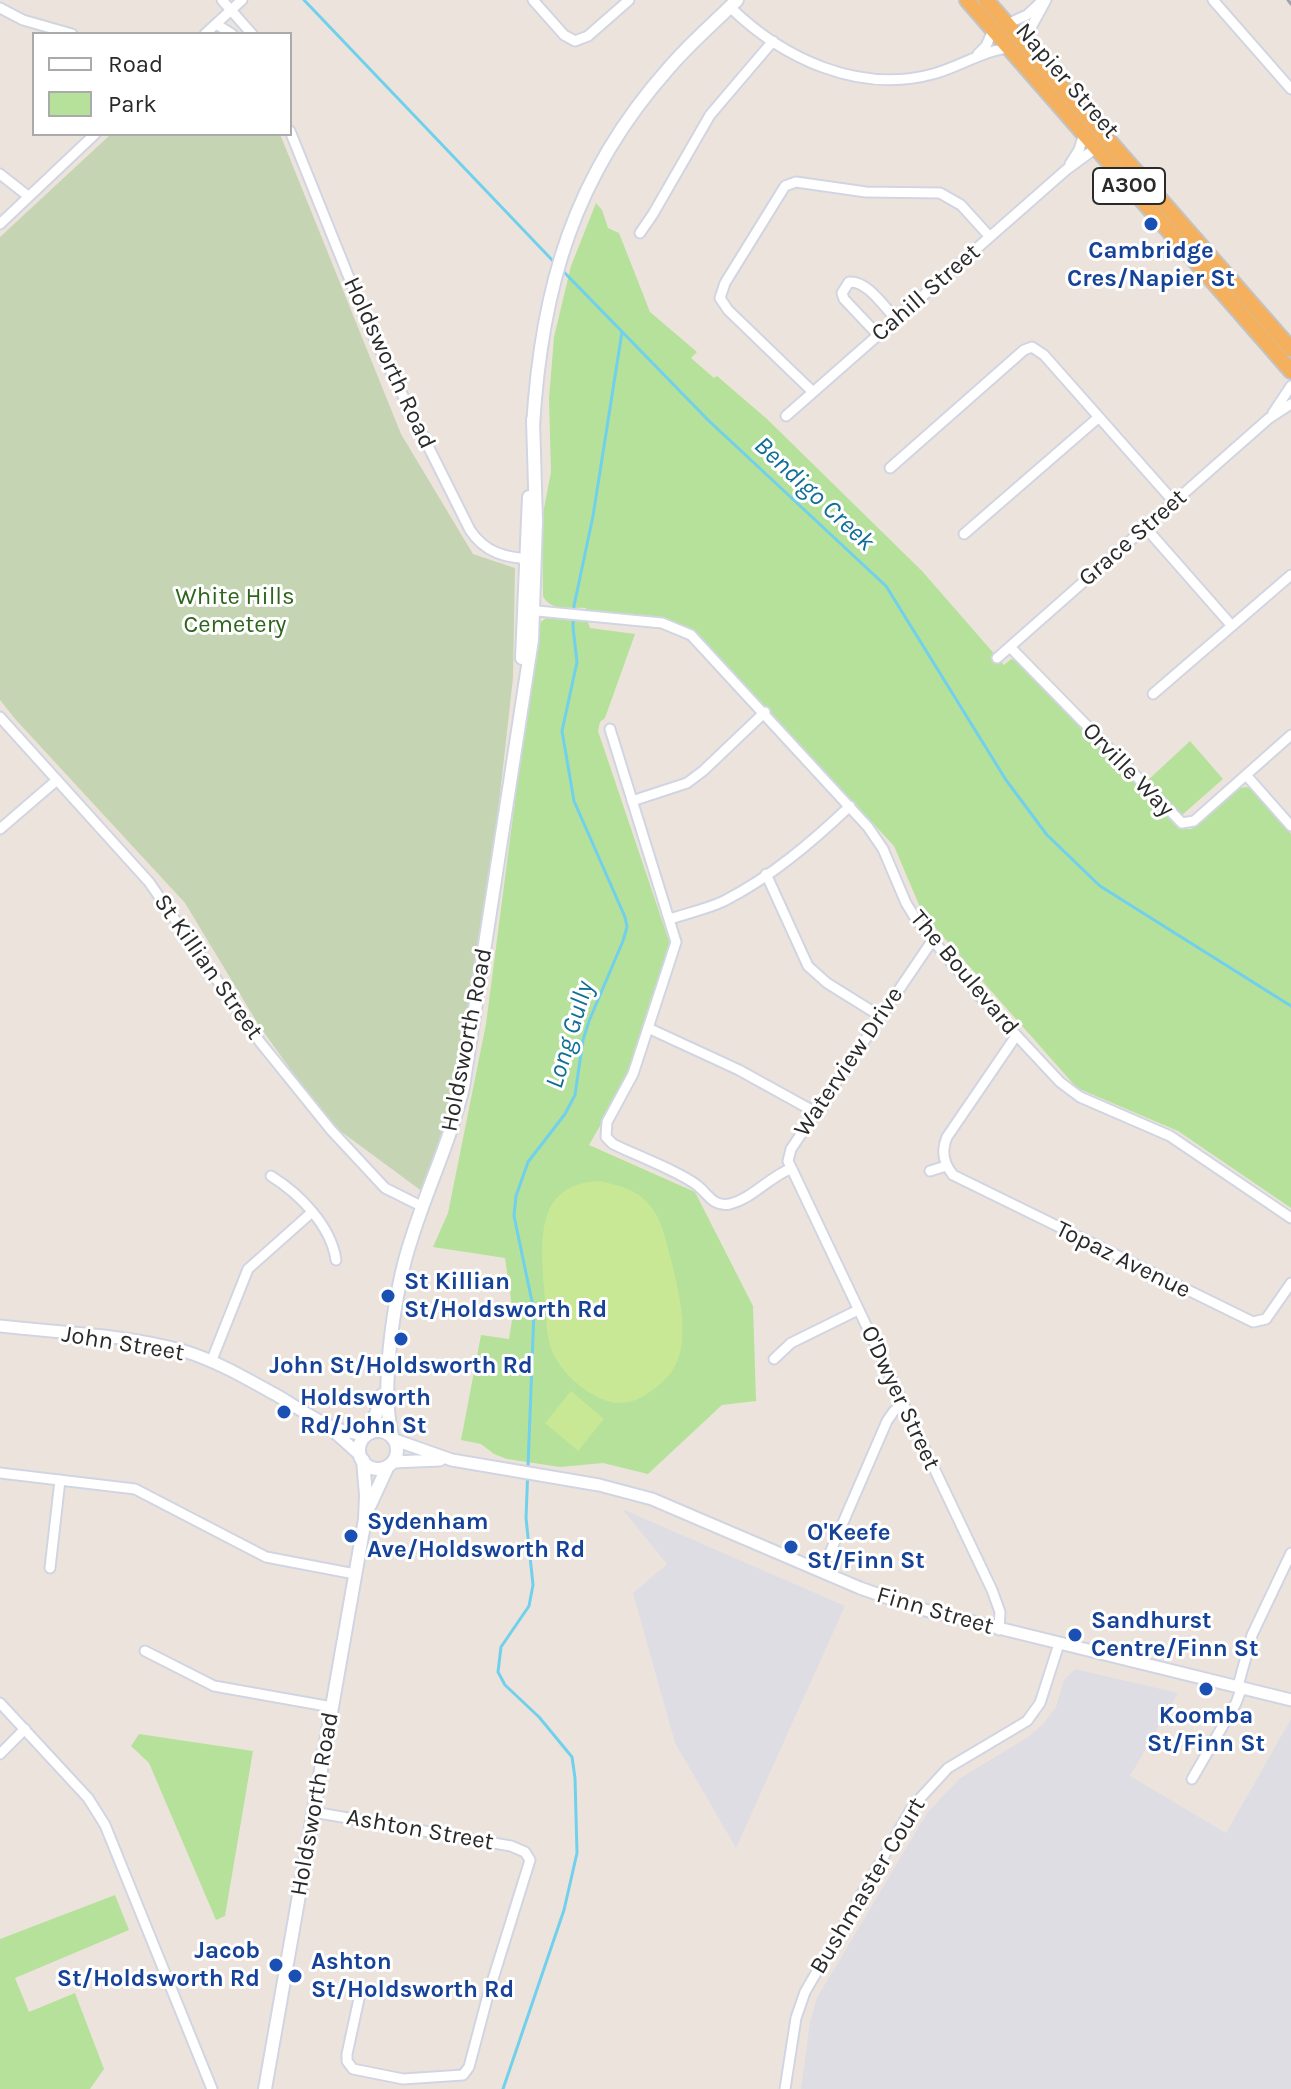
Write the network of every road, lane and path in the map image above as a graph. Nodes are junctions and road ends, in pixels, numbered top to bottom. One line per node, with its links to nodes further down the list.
1 (222, 0): 11 (street)
2 (242, 0): 11 (street)
3 (533, 0): 4 (street)
4 (629, 0)
5 (967, 0): 13 (highway, Napier Street / A300)
6 (986, 0): 13 (highway, Napier Street / A300)
7 (1044, 0): 13 (street); 19 (street)
8 (1213, 0): 22 (street)
9 (734, 2): 18 (street); 51 (main road, Holdsworth Road)
10 (0, 8): 14 (street)
11 (231, 10): 12 (street); 17 (street)
12 (216, 24): 15 (street); 16 (street)
13 (1000, 27): 19 (highway, Napier Street / A300); 21 (street)
14 (65, 32)
15 (207, 32)
16 (229, 32)
17 (250, 32)
18 (773, 41): 21 (street); 31 (street)
19 (1016, 45): 20 (highway, Napier Street / A300); 21 (street); 23 (highway, Napier Street / A300)
20 (1039, 60): 26 (highway); 33 (highway, Napier Street / A300)
21 (962, 64)
22 (1291, 89)
23 (1084, 133): 26 (highway, Napier Street / A300); 27 (street, Cahill Street)
24 (93, 136): 29 (street)
25 (292, 136): 51 (street, Holdsworth Road)
26 (1096, 148): 27 (street, Cahill Street); 37 (highway, Napier Street / A300)
27 (1066, 170): 32 (street, Cahill Street)
28 (0, 174): 29 (street)
29 (28, 196): 30 (street)
30 (0, 224)
31 (640, 233)
32 (990, 237): 35 (street, Cahill Street); 42 (street)
33 (1222, 271): 34 (highway, Napier Street / A300); 37 (highway)
34 (1256, 309): 38 (highway, Napier Street / A300); 39 (highway)
35 (896, 319): 36 (street, Cahill Street); 36 (street)
36 (878, 335): 42 (street, Cahill Street)
37 (1267, 344): 40 (highway, Napier Street / A300)
38 (1291, 349)
39 (1291, 359)
40 (1291, 371)
41 (1291, 386): 46 (street, Grace Street)
42 (813, 392): 44 (street, Cahill Street)
43 (1291, 404): 46 (street, Grace Street)
44 (786, 416)
45 (1099, 417): 47 (street); 48 (street); 50 (street)
46 (1268, 419): 48 (street, Grace Street)
47 (890, 468)
48 (1174, 502): 49 (street, Grace Street)
49 (1145, 527): 54 (street); 55 (street, Grace Street)
50 (964, 534)
51 (531, 559): 53 (main road, Holdsworth Road)
52 (1291, 575): 54 (street)
53 (529, 610): 58 (street, The Boulevard); 79 (main road, Holdsworth Road)
54 (1232, 626): 57 (street)
55 (1010, 647): 56 (street, Grace Street); 62 (street, Orville Way)
56 (997, 658)
57 (1153, 694)
58 (765, 712): 64 (street); 65 (street, The Boulevard)
59 (0, 717): 63 (street, St Killian Street)
60 (610, 729): 64 (street, Waterview Drive)
61 (1291, 735): 62 (street, Orville Way)
62 (1246, 775): 66 (street)
63 (57, 780): 67 (street); 79 (street, St Killian Street)
64 (632, 801): 69 (street, Waterview Drive)
65 (850, 806): 68 (street); 70 (street, The Boulevard)
66 (1291, 826)
67 (0, 829)
68 (766, 874): 69 (street); 71 (street)
69 (670, 919): 72 (street, Waterview Drive)
70 (932, 941): 71 (street, Waterview Drive); 73 (street, The Boulevard)
71 (880, 1016): 74 (street, Waterview Drive)
72 (648, 1028): 74 (street); 76 (street, Waterview Drive)
73 (1016, 1036): 75 (street); 81 (street, The Boulevard)
74 (815, 1112): 76 (street, Waterview Drive)
75 (946, 1166): 77 (street); 83 (street, Topaz Avenue)
76 (790, 1169): 84 (street, O'Dwyer Street)
77 (930, 1171)
78 (271, 1176): 80 (street)
79 (423, 1207): 88 (main road, Holdsworth Road)
80 (311, 1213): 82 (street); 87 (street)
81 (1291, 1218)
82 (336, 1260)
83 (1291, 1283)
84 (858, 1310): 86 (street); 89 (street, O'Dwyer Street)
85 (0, 1326): 87 (street, John Street)
86 (774, 1359)
87 (211, 1362): 90 (street, John Street)
88 (388, 1368): 91 (main road, Holdsworth Road); 92 (main road, Holdsworth Road)
89 (902, 1405): 101 (street); 103 (street, O'Dwyer Street)
90 (326, 1424): 91 (street, John Street); 93 (street, John Street)
91 (369, 1433): 92 (main road); 93 (main road)
92 (393, 1438): 94 (street, Finn Street); 95 (main road)
93 (361, 1457): 95 (main road); 98 (main road, Holdsworth Road)
94 (452, 1460): 95 (street, Finn Street); 101 (street, Finn Street)
95 (390, 1464): 98 (main road, Holdsworth Road)
96 (0, 1473): 97 (street)
97 (60, 1480): 100 (street); 102 (street)
98 (365, 1519): 102 (main road, Holdsworth Road)
99 (1291, 1553): 106 (street)
100 (50, 1568)
101 (822, 1571): 103 (street, Finn Street)
102 (355, 1574): 109 (main road, Holdsworth Road)
103 (999, 1630): 104 (street, Finn Street)
104 (1059, 1644): 106 (street, Finn Street); 117 (street, Bushmaster Court)
105 (145, 1651): 109 (street)
106 (1240, 1686): 107 (street, Finn Street); 112 (street)
107 (1291, 1698)
108 (0, 1703): 110 (street)
109 (332, 1707): 113 (main road, Holdsworth Road)
110 (25, 1729): 111 (street); 115 (street)
111 (0, 1754)
112 (1192, 1779)
113 (313, 1812): 114 (street, Ashton Street); 116 (main road, Holdsworth Road)
114 (360, 1994)
115 (212, 2089)
116 (265, 2089)
117 (785, 2089)

